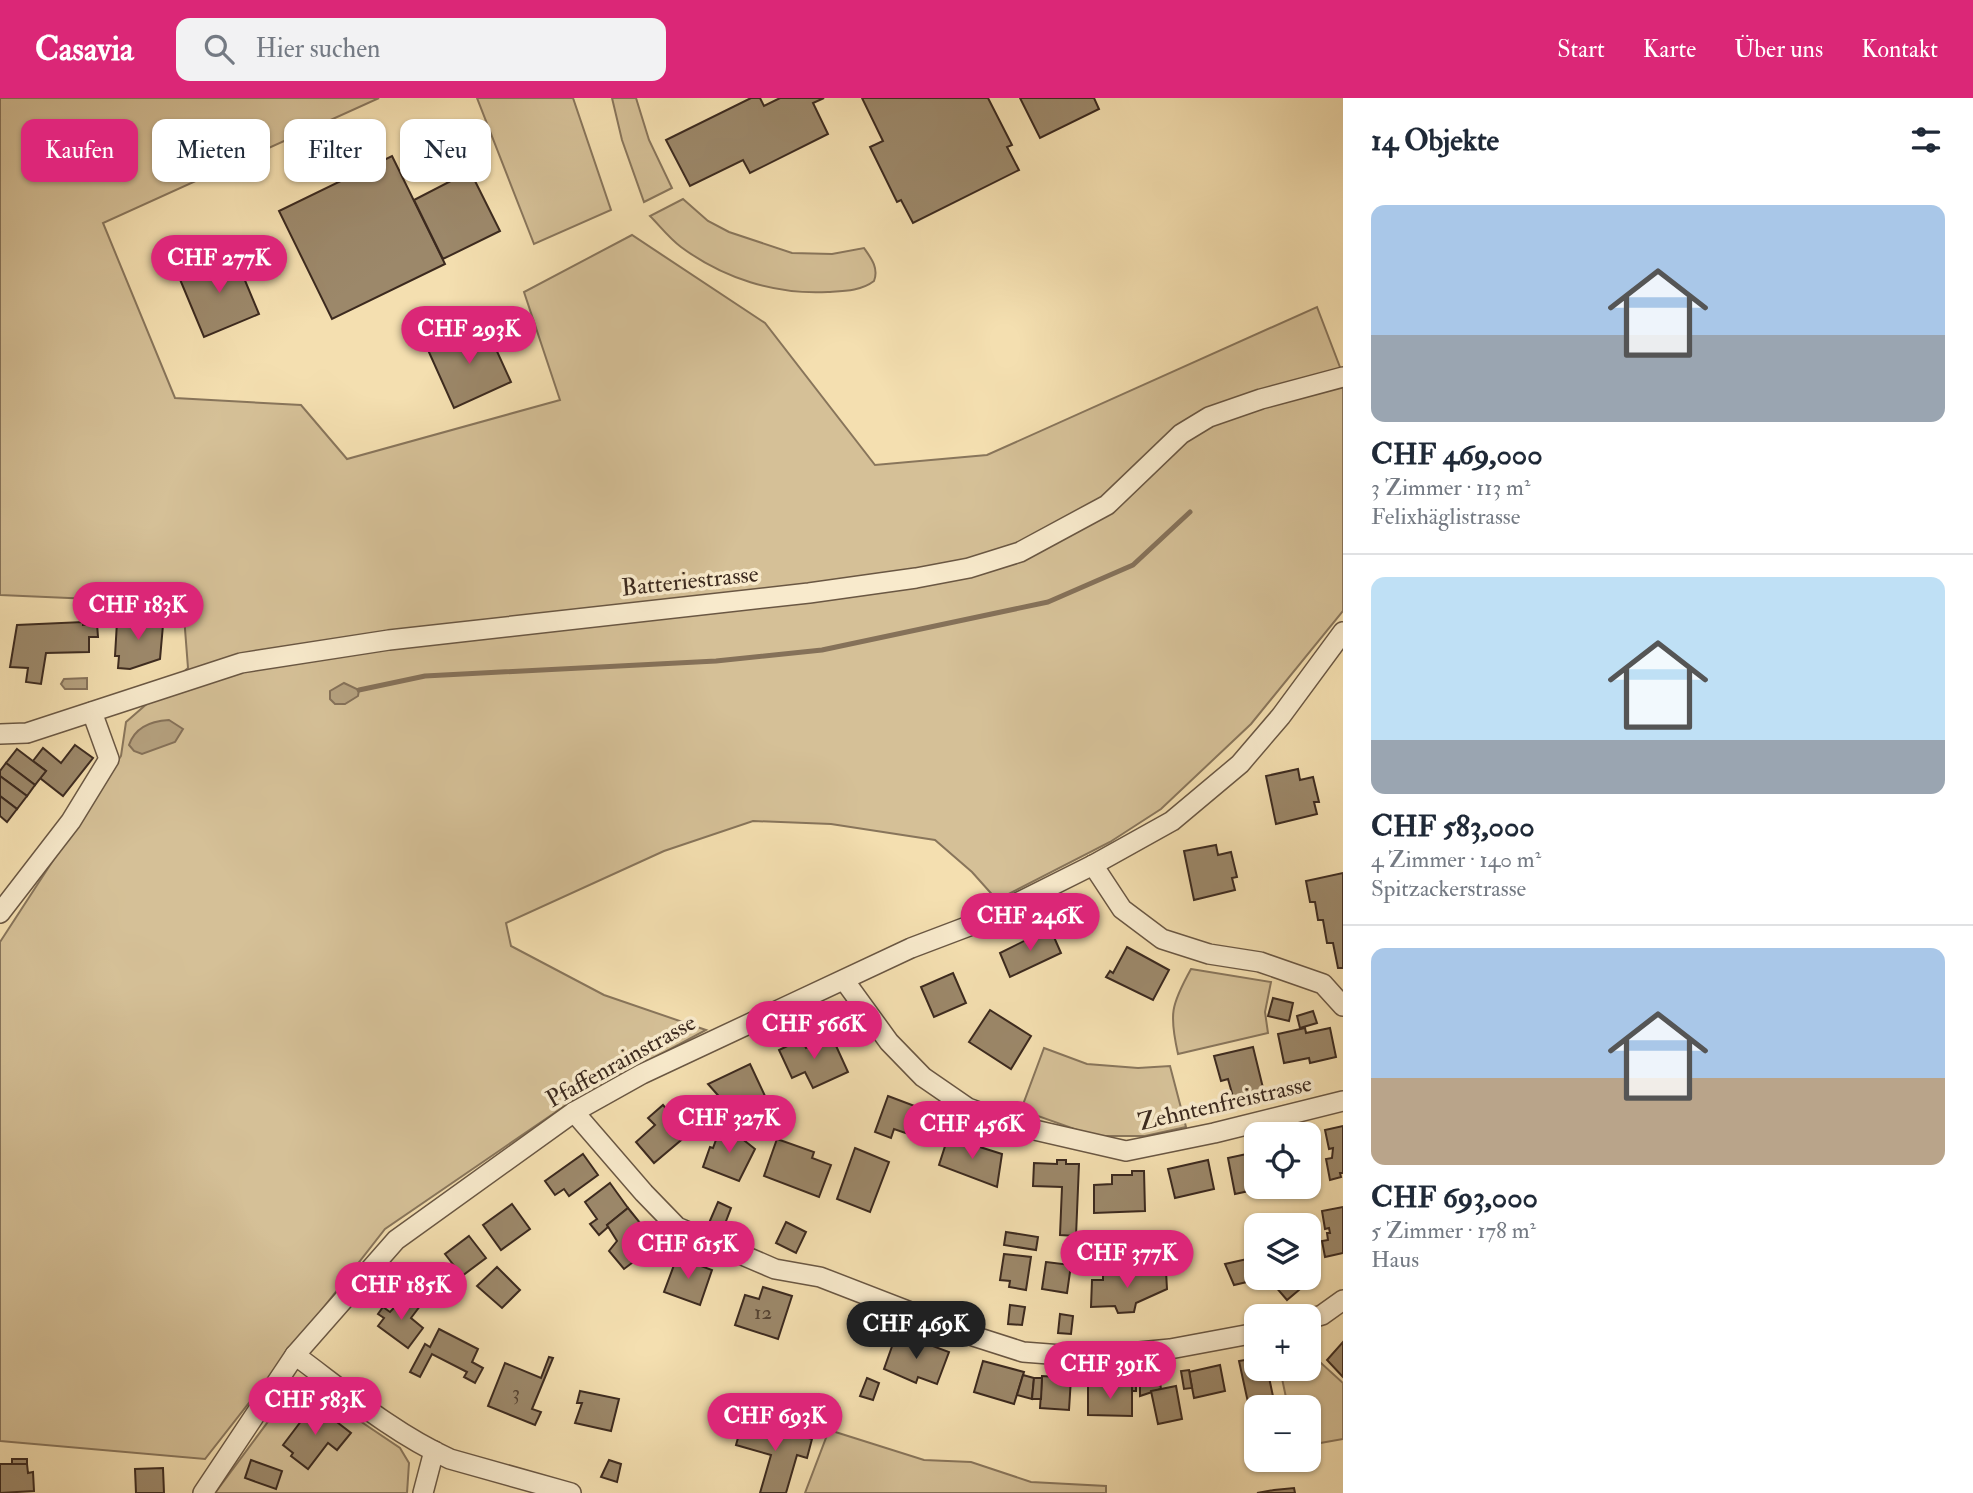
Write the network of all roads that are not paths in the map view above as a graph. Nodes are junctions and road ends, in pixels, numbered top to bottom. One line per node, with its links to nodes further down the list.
1 (1343, 377): 3 (street, Batteriestrasse)
2 (1343, 632): 5 (street, Pfaffenrainstrasse)
3 (92, 712): 4 (street, Batteriestrasse); 6 (street)
4 (0, 734)
5 (1093, 865): 7 (street, Pfaffenrainstrasse); 8 (street)
6 (0, 913)
7 (844, 980): 9 (street, Zehntenfreistrasse); 10 (street, Pfaffenrainstrasse)
8 (1343, 1006)
9 (1343, 1101)
10 (574, 1112): 13 (street); 14 (street, Pfaffenrainstrasse)
11 (1343, 1300): 12 (street)
12 (1321, 1315)
13 (1244, 1335)
14 (295, 1355): 15 (street); 16 (street, Pfaffenrainstrasse)
15 (434, 1451): 17 (street); 18 (street)
16 (203, 1493)
17 (423, 1493)
18 (571, 1493)

